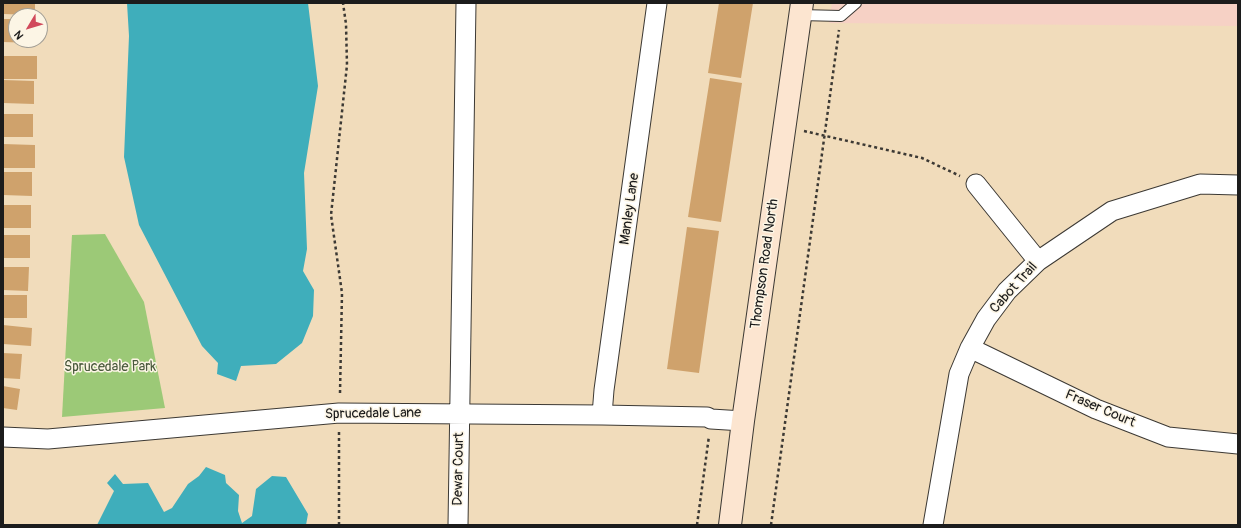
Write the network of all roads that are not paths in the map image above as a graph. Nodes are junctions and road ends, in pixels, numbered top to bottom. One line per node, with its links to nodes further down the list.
1 (466, 3): 9 (street)
2 (657, 3): 10 (street, Manley Lane)
3 (856, 3): 4 (lane)
4 (801, 9): 11 (main road, Thompson Road North)
5 (976, 184): 7 (street)
6 (1238, 185): 7 (street, Cabot Trail)
7 (1038, 261): 8 (street, Cabot Trail)
8 (970, 348): 13 (street, Fraser Court); 16 (street, Cabot Trail)
9 (460, 413): 10 (street, Sprucedale Lane); 12 (street, Sprucedale Lane); 14 (street, Dewar Court)
10 (602, 415): 11 (street, Sprucedale Lane)
11 (743, 421): 15 (main road, Thompson Road North)
12 (3, 437)
13 (1238, 444)
14 (458, 525)
15 (730, 525)
16 (933, 525)

